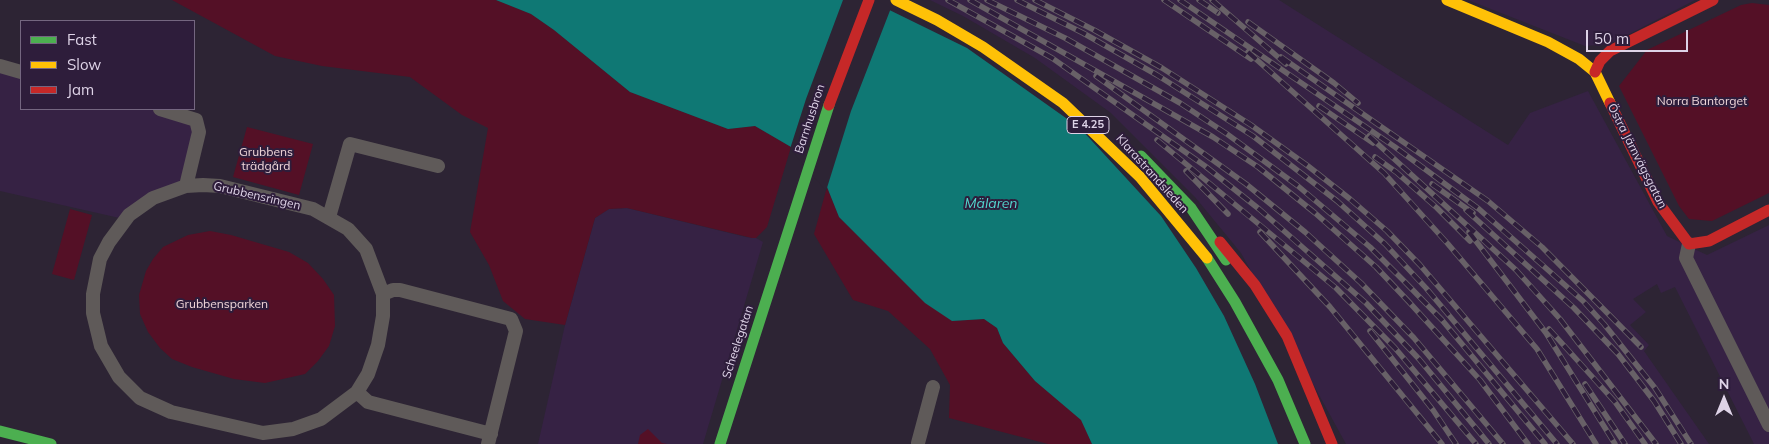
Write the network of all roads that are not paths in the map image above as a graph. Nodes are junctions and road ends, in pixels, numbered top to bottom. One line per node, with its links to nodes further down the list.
1 (869, 0): 22 (main road, Barnhusbron)
2 (896, 0): 24 (main road, Klarastrandsleden / E 4.25)
3 (916, 0): 8 (main road)
4 (1447, 0): 6 (main road)
5 (1713, 0): 7 (main road)
6 (1554, 46): 7 (main road); 11 (main road)
7 (1610, 51): 11 (main road)
8 (1029, 65)
9 (0, 66): 10 (street)
10 (20, 72)
11 (1595, 72): 21 (main road, Östra Järnvägsgatan)
12 (1050, 80): 13 (main road)
13 (1072, 94)
14 (163, 110): 17 (street)
15 (1131, 146): 20 (main road, Klarastrandsleden)
16 (438, 166): 19 (street)
17 (186, 186): 19 (street, Grubbensringen); 28 (street, Grubbensringen)
18 (1769, 210): 21 (main road)
19 (329, 217): 23 (street, Grubbensringen)
20 (1203, 223): 25 (main road, Klarastrandsleden); 31 (main road)
21 (1688, 244): 30 (street, Östra Järnvägsgatan)
22 (784, 249): 36 (main road, Scheelegatan)
23 (383, 294): 28 (street, Grubbensringen); 33 (street)
24 (1234, 302): 26 (main road); 37 (main road, Klarastrandsleden / E 4.25)
25 (1260, 316)
26 (1252, 357)
27 (933, 387): 34 (street)
28 (357, 392): 33 (street)
29 (1300, 398): 38 (main road)
30 (1769, 426)
31 (1327, 428): 39 (main road); 40 (main road)
32 (1, 434): 35 (main road)
33 (489, 439)
34 (918, 443)
35 (51, 444)
36 (720, 444)
37 (1305, 444)
38 (1321, 444)
39 (1332, 444)
40 (1338, 444)

